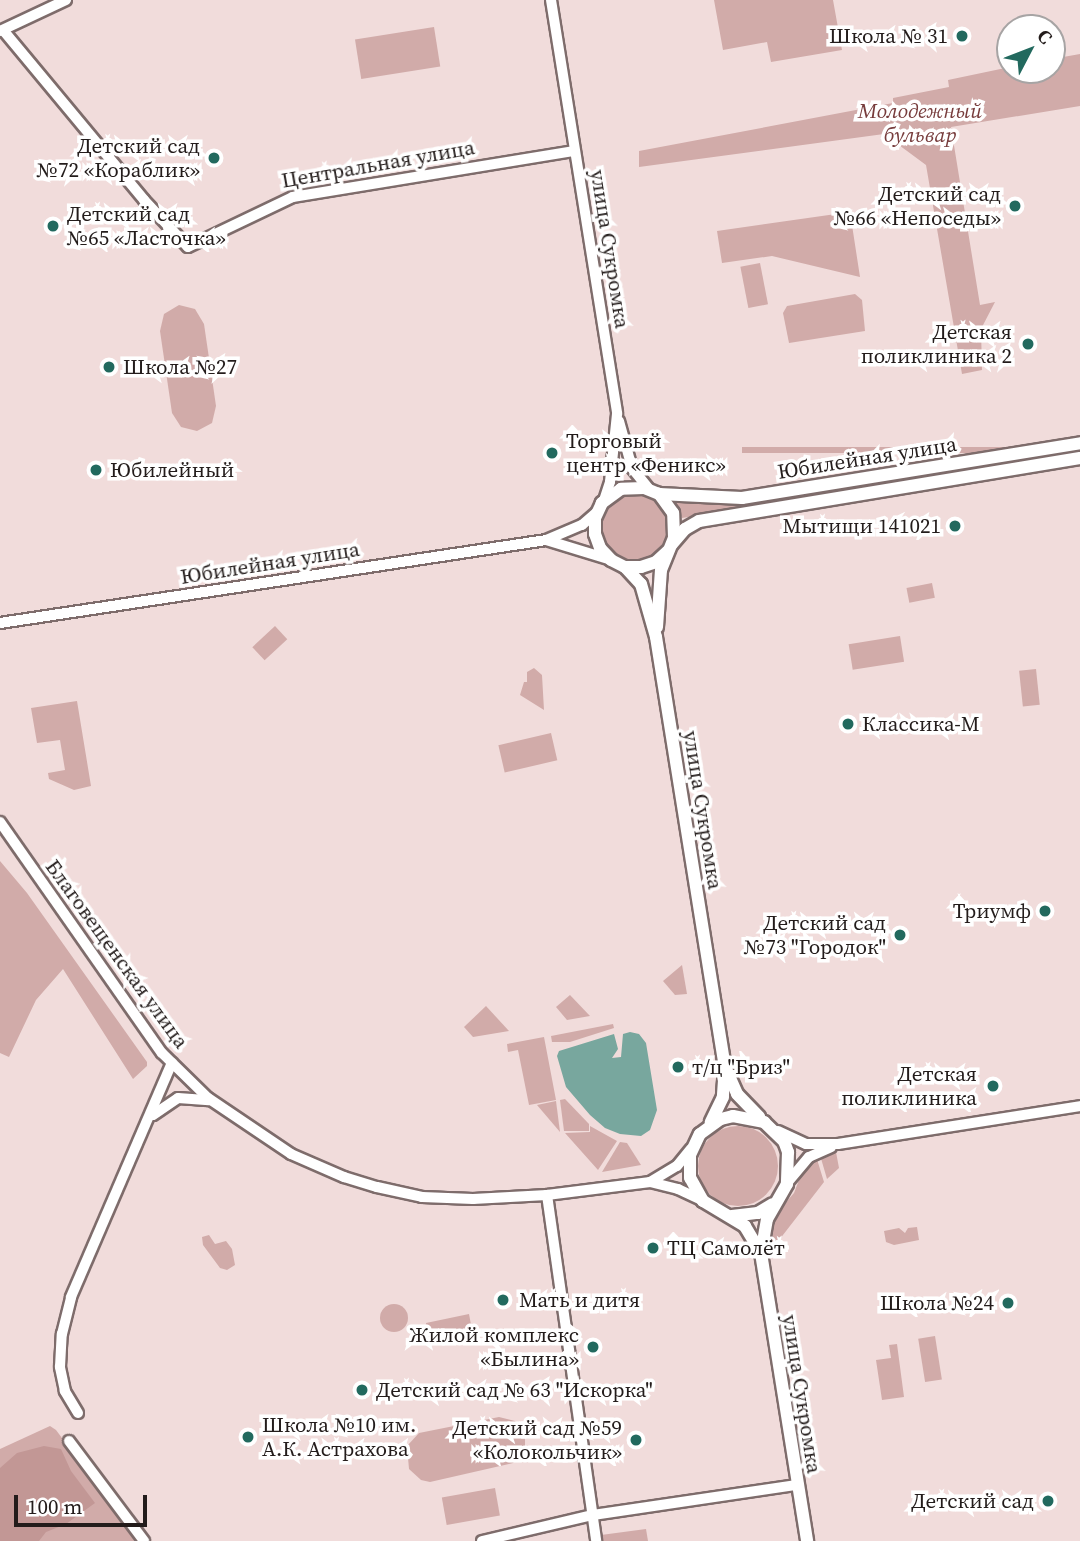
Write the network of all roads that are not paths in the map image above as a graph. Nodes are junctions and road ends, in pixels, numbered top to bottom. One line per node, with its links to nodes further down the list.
1 (66, 0): 3 (street)
2 (551, 0): 4 (street, улица Сукромка)
3 (2, 31): 4 (street, Центральная улица)
4 (575, 151): 5 (street, улица Сукромка)
5 (617, 414): 8 (street); 9 (street, улица Сукромка)
6 (1080, 443): 8 (main road, Юбилейная улица)
7 (1080, 458): 11 (main road, Юбилейная улица)
8 (655, 492): 9 (main road); 11 (main road)
9 (600, 507): 10 (street, Юбилейная улица); 12 (main road)
10 (546, 540): 12 (street, Юбилейная улица); 14 (street, Юбилейная улица)
11 (670, 548): 13 (main road); 15 (main road)
12 (611, 560): 13 (main road)
13 (625, 567): 15 (main road, улица Сукромка)
14 (0, 624)
15 (656, 638): 18 (main road, улица Сукромка)
16 (0, 822): 17 (street, Благовещенская улица)
17 (172, 1063): 19 (street, Благовещенская улица); 21 (street)
18 (725, 1066): 22 (main road, улица Сукромка); 23 (main road, улица Сукромка)
19 (212, 1101): 21 (street); 28 (street, Благовещенская улица)
20 (1080, 1106): 24 (street)
21 (145, 1125): 32 (street)
22 (709, 1126): 23 (main road); 25 (main road)
23 (769, 1126): 24 (street); 27 (main road)
24 (838, 1144): 27 (street)
25 (693, 1146): 26 (street); 29 (main road)
26 (650, 1182): 28 (street, Благовещенская улица); 29 (street)
27 (784, 1189): 30 (main road); 31 (main road)
28 (547, 1195): 35 (street)
29 (703, 1201): 30 (main road)
30 (724, 1214): 31 (main road)
31 (761, 1253): 34 (main road, улица Сукромка)
32 (78, 1413)
33 (69, 1441): 36 (street)
34 (797, 1485): 35 (street); 39 (main road, улица Сукромка)
35 (593, 1515): 37 (street); 38 (street)
36 (144, 1541)
37 (482, 1541)
38 (596, 1541)
39 (807, 1541)

